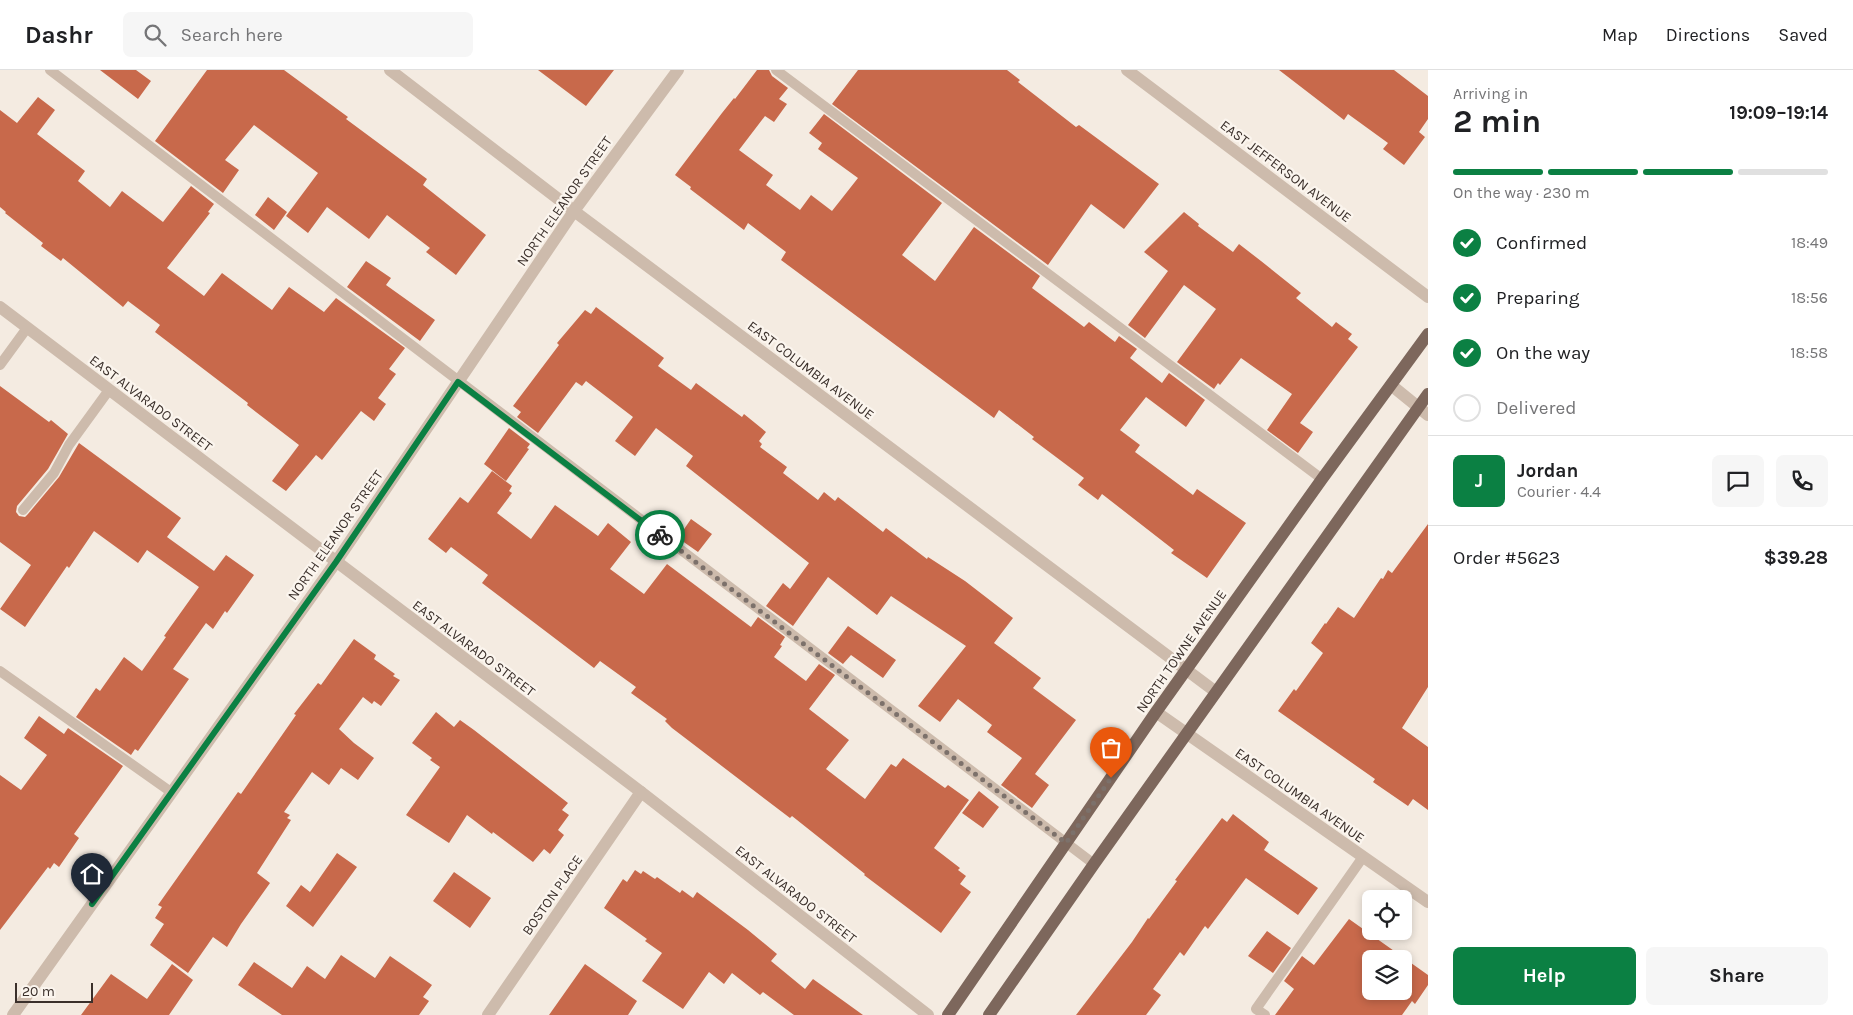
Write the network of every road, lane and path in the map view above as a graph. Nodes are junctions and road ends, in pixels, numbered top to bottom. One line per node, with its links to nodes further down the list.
1 (50, 70): 12 (lane)
2 (390, 70): 6 (street, EAST COLUMBIA AVENUE)
3 (678, 70): 6 (street, NORTH ELEANOR STREET)
4 (776, 70): 17 (lane)
5 (1127, 70): 7 (street, EAST JEFFERSON AVENUE)
6 (574, 211): 12 (street, NORTH ELEANOR STREET); 20 (street, EAST COLUMBIA AVENUE)
7 (1428, 296)
8 (0, 307): 9 (street, EAST ALVARADO STREET)
9 (27, 328): 11 (lane); 14 (street, EAST ALVARADO STREET)
10 (1428, 334): 13 (main road, NORTH TOWNE AVENUE)
11 (0, 365)
12 (458, 382): 19 (street, NORTH ELEANOR STREET); 27 (lane)
13 (1391, 385): 16 (street); 17 (main road, NORTH TOWNE AVENUE)
14 (109, 390): 18 (lane); 19 (street, EAST ALVARADO STREET)
15 (1428, 394): 16 (main road)
16 (1423, 412): 22 (main road)
17 (1322, 479): 20 (main road, NORTH TOWNE AVENUE)
18 (23, 510)
19 (336, 562): 25 (street, NORTH ELEANOR STREET); 26 (street, EAST ALVARADO STREET)
20 (1185, 670): 22 (street, EAST COLUMBIA AVENUE); 23 (main road, NORTH TOWNE AVENUE)
21 (0, 672): 25 (lane)
22 (1216, 692): 24 (main road)
23 (1156, 712): 24 (street, EAST COLUMBIA AVENUE); 27 (main road, NORTH TOWNE AVENUE)
24 (1187, 733): 28 (street, EAST COLUMBIA AVENUE); 29 (main road)
25 (172, 792): 31 (street, NORTH ELEANOR STREET)
26 (641, 792): 32 (street, BOSTON PLACE); 33 (street, EAST ALVARADO STREET)
27 (1066, 843): 29 (lane); 34 (main road, NORTH TOWNE AVENUE)
28 (1363, 857): 30 (street, EAST COLUMBIA AVENUE); 36 (lane)
29 (1094, 864): 35 (main road)
30 (1428, 902)
31 (13, 1015)
32 (488, 1015)
33 (928, 1015)
34 (948, 1015)
35 (989, 1015)
36 (1265, 1015)

